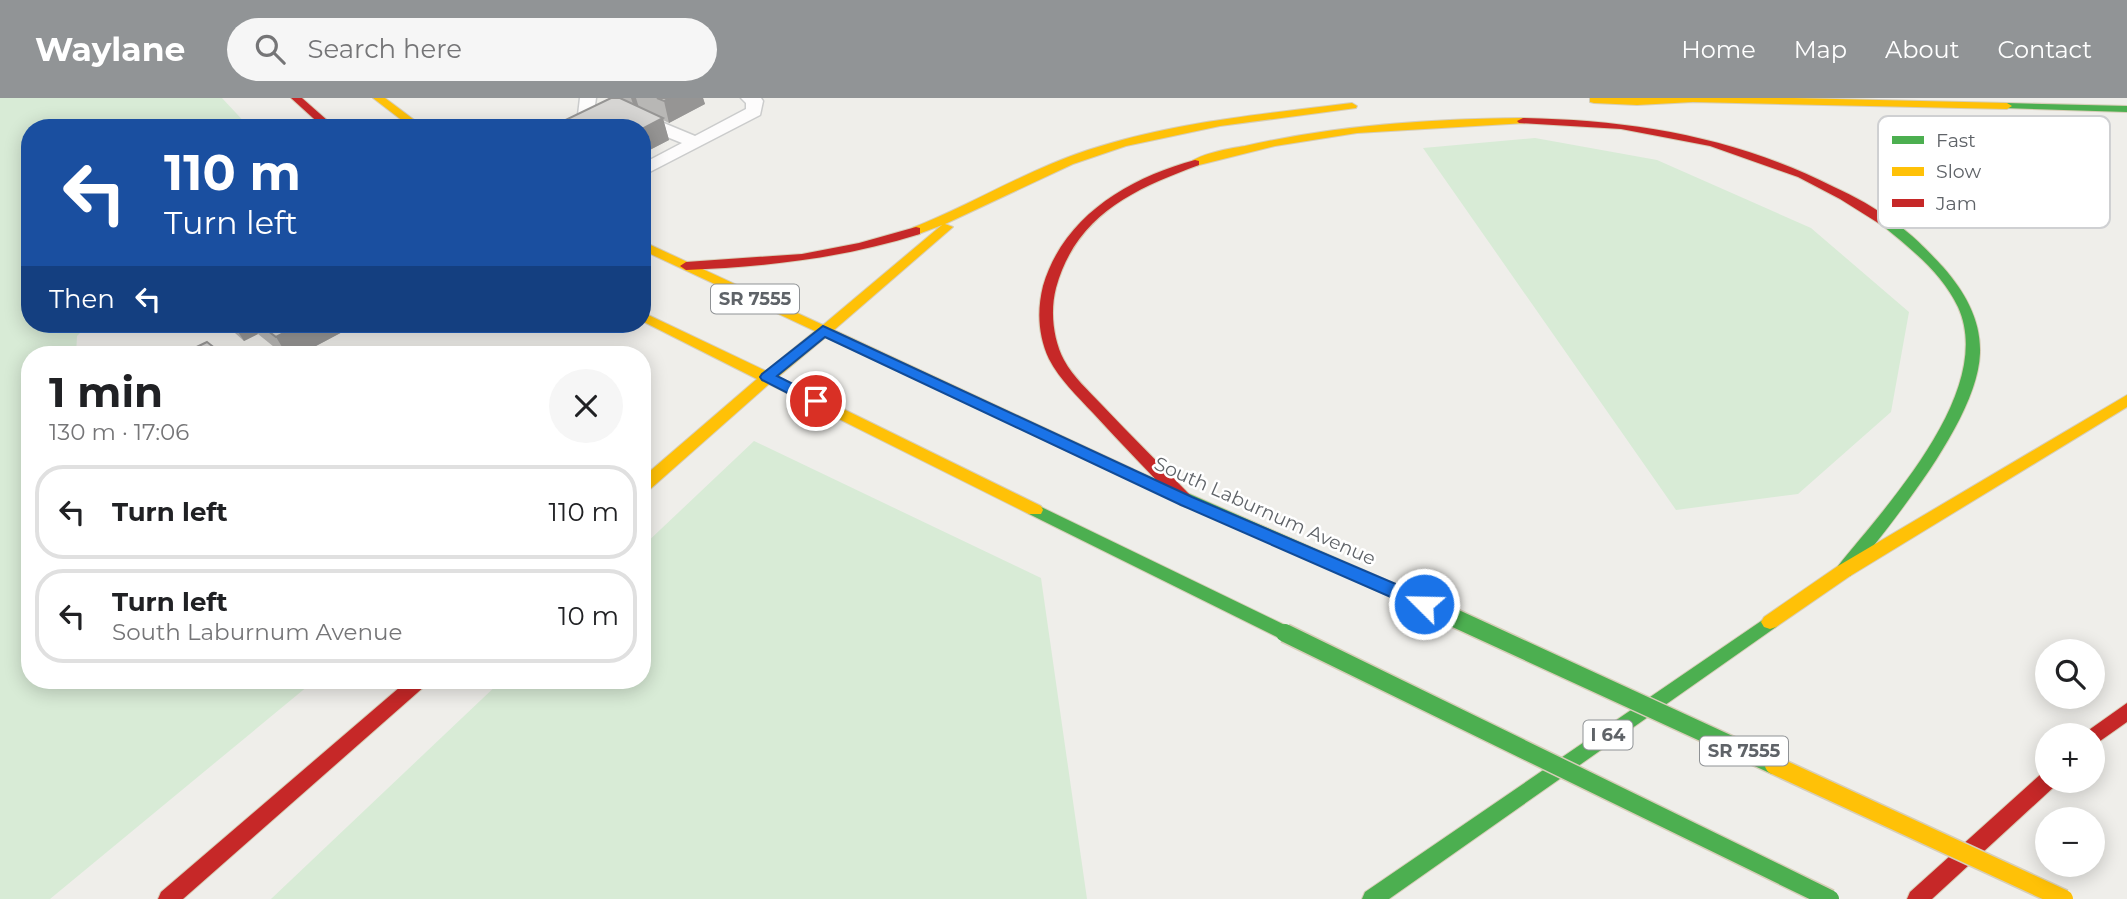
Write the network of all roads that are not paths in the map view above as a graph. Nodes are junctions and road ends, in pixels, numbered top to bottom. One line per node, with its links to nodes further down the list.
1 (296, 98): 8 (main road)
2 (378, 98): 9 (main road)
3 (749, 98): 12 (lane)
4 (1578, 100): 7 (main road)
5 (1371, 104): 14 (main road)
6 (587, 107): 10 (lane)
7 (2127, 109)
8 (320, 119)
9 (407, 119)
10 (639, 119)
11 (651, 124): 12 (lane)
12 (696, 143): 13 (lane)
13 (651, 166)
14 (961, 213): 18 (main road); 20 (main road)
15 (1878, 218): 24 (main road)
16 (1892, 228): 25 (main road)
17 (651, 250): 18 (main road, South Laburnum Avenue)
18 (686, 267): 20 (main road, South Laburnum Avenue / SR 7555)
19 (651, 320): 21 (main road)
20 (823, 331): 21 (main road); 24 (main road, South Laburnum Avenue)
21 (767, 377): 23 (main road); 32 (main road, bridge)
22 (2127, 400): 25 (main road, I 64)
23 (651, 479)
24 (1186, 501): 34 (main road, South Laburnum Avenue / SR 7555, bridge)
25 (1844, 571): 31 (main road, I 64)
26 (410, 689): 30 (main road)
27 (2127, 711): 28 (main road)
28 (2105, 728)
29 (2035, 792): 33 (main road)
30 (168, 899)
31 (1371, 899)
32 (1830, 899)
33 (1917, 899)
34 (2063, 899)

